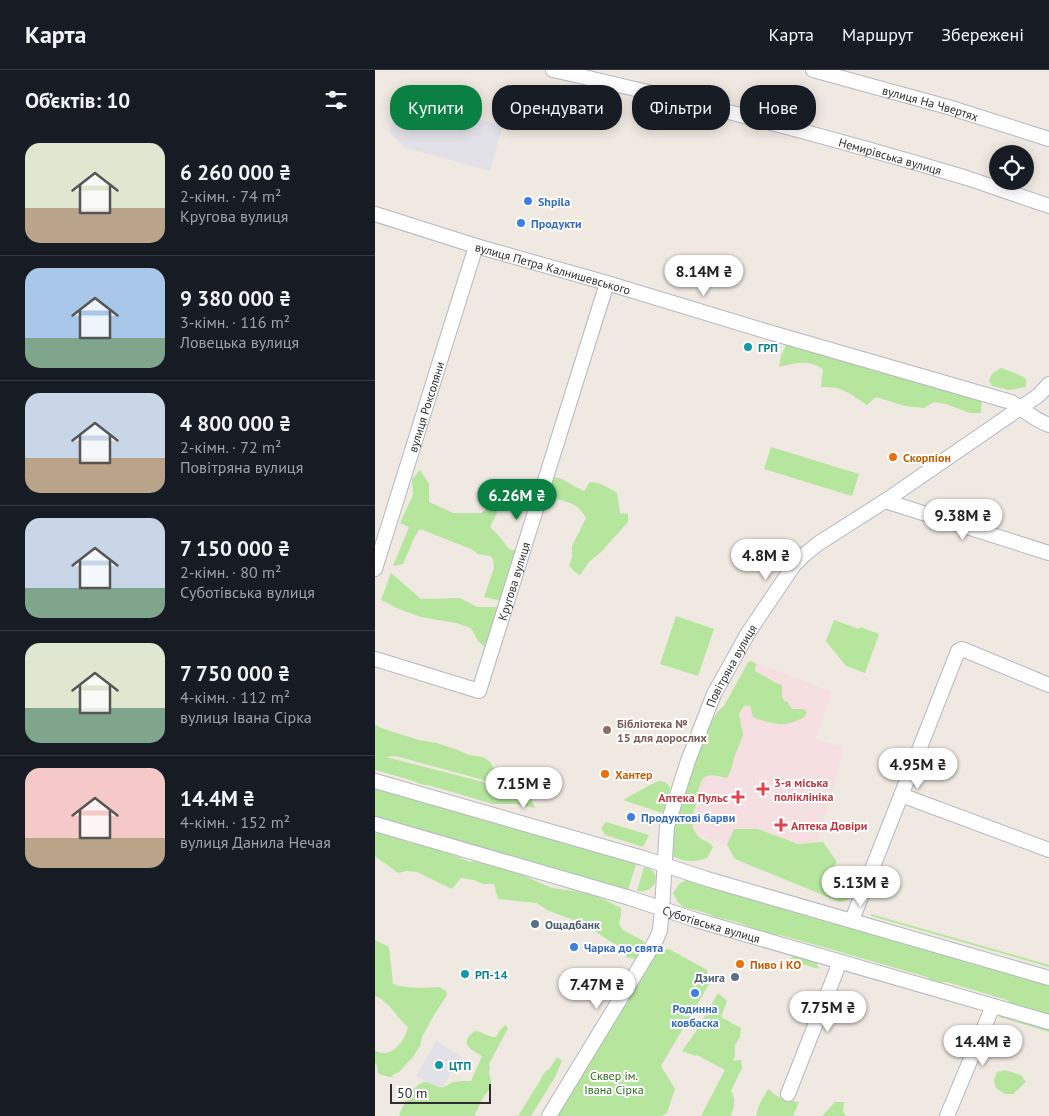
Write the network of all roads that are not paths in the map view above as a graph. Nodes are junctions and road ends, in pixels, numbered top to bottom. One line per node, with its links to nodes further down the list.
1 (553, 70): 4 (street, Немирівська вулиця)
2 (813, 70): 3 (street, вулиця На Чвертях)
3 (1049, 139)
4 (1049, 206)
5 (375, 214): 6 (street, вулиця Петра Калнишевського)
6 (477, 246): 7 (street, вулиця Петра Калнишевського); 13 (street, вулиця Роксоляни)
7 (607, 283): 9 (street, вулиця Петра Калнишевського); 14 (street, Кругова вулиця)
8 (1049, 384): 9 (street, Повітряна вулиця)
9 (1019, 407): 10 (street, вулиця Петра Калнишевського); 11 (street, Повітряна вулиця)
10 (1049, 425)
11 (885, 500): 12 (street); 20 (street, Повітряна вулиця)
12 (1049, 553)
13 (375, 569)
14 (375, 659)
15 (1049, 685): 17 (street)
16 (375, 781): 20 (street)
17 (901, 795): 19 (street); 22 (street)
18 (375, 824): 21 (street, Суботівська вулиця)
19 (1049, 850)
20 (664, 865): 21 (street, Повітряна вулиця); 22 (street)
21 (662, 909): 23 (street, Суботівська вулиця); 28 (street, Повітряна вулиця)
22 (852, 920): 24 (street)
23 (839, 962): 25 (street, Суботівська вулиця); 27 (street)
24 (1049, 978)
25 (993, 1006): 26 (street, Суботівська вулиця); 29 (street)
26 (1049, 1022)
27 (788, 1094)
28 (549, 1116)
29 (947, 1116)

